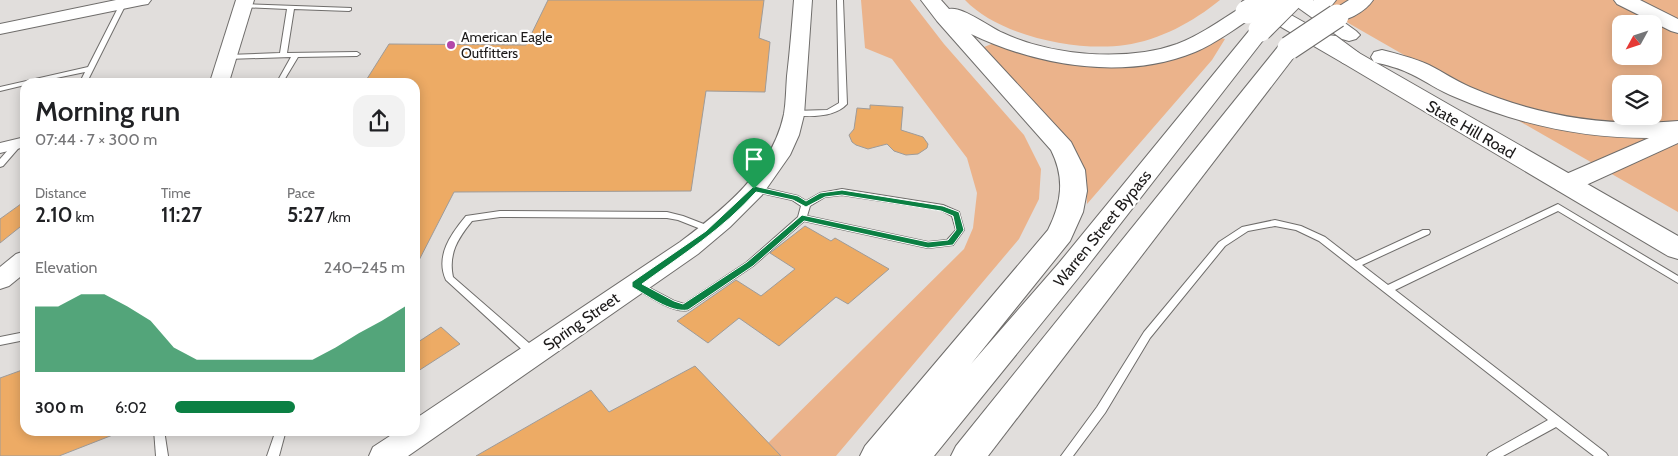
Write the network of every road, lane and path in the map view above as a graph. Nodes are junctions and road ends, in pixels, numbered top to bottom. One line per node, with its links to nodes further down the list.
1 (142, 0): 11 (street)
2 (803, 0): 33 (street, Spring Street)
3 (840, 0): 33 (lane)
4 (931, 0): 66 (main road)
5 (942, 0): 17 (main road)
6 (1269, 0): 17 (main road, bridge); 25 (main road, State Hill Road)
7 (1290, 0): 17 (main road, Warren Street Bypass, bridge)
8 (1363, 0): 13 (main road)
9 (1624, 0): 18 (main road)
10 (1662, 0): 16 (main road)
11 (123, 2): 19 (street); 26 (lane)
12 (244, 3): 14 (lane); 23 (street)
13 (1321, 5): 24 (main road, State Hill Road); 68 (main road, bridge)
14 (291, 7): 15 (lane); 21 (lane)
15 (349, 9)
16 (1678, 13)
17 (1252, 14): 25 (main road); 67 (main road, Warren Street Bypass)
18 (1678, 27)
19 (0, 28)
20 (357, 54): 22 (lane)
21 (283, 55): 22 (lane); 23 (lane)
22 (296, 55): 30 (lane)
23 (227, 57): 29 (street)
24 (1382, 57): 34 (main road); 41 (main road, State Hill Road)
25 (1351, 58): 41 (main road, State Hill Road)
26 (90, 69): 27 (lane); 28 (lane)
27 (48, 78)
28 (86, 78)
29 (220, 78)
30 (282, 78)
31 (20, 85): 32 (lane)
32 (0, 89)
33 (794, 113): 42 (street, Spring Street)
34 (1678, 128)
35 (1678, 135): 41 (main road)
36 (20, 143): 38 (street)
37 (20, 145): 40 (lane)
38 (0, 148)
39 (1678, 150): 41 (main road)
40 (0, 164)
41 (1584, 184): 45 (main road, State Hill Road); 48 (main road, State Hill Road)
42 (754, 189): 43 (lane); 46 (street, Spring Street)
43 (806, 205): 44 (lane); 44 (lane)
44 (802, 218): 53 (lane)
45 (1678, 228)
46 (712, 230): 53 (street, Spring Street); 57 (lane)
47 (1426, 232): 50 (lane)
48 (1678, 249)
49 (20, 264): 51 (street)
50 (1355, 265): 54 (lane); 69 (lane)
51 (0, 280)
52 (1678, 280): 54 (lane)
53 (635, 284): 57 (street, Spring Street)
54 (1388, 290): 58 (lane)
55 (20, 337): 56 (lane)
56 (0, 341)
57 (534, 354): 59 (street, Spring Street)
58 (1557, 421): 70 (lane); 71 (lane)
59 (420, 432)
60 (160, 436): 63 (lane)
61 (279, 436): 64 (lane)
62 (413, 436): 65 (street, Spring Street)
63 (162, 456)
64 (273, 456)
65 (384, 456)
66 (877, 456)
67 (913, 456)
68 (968, 456)
69 (1066, 456)
70 (1493, 456)
71 (1602, 456)

